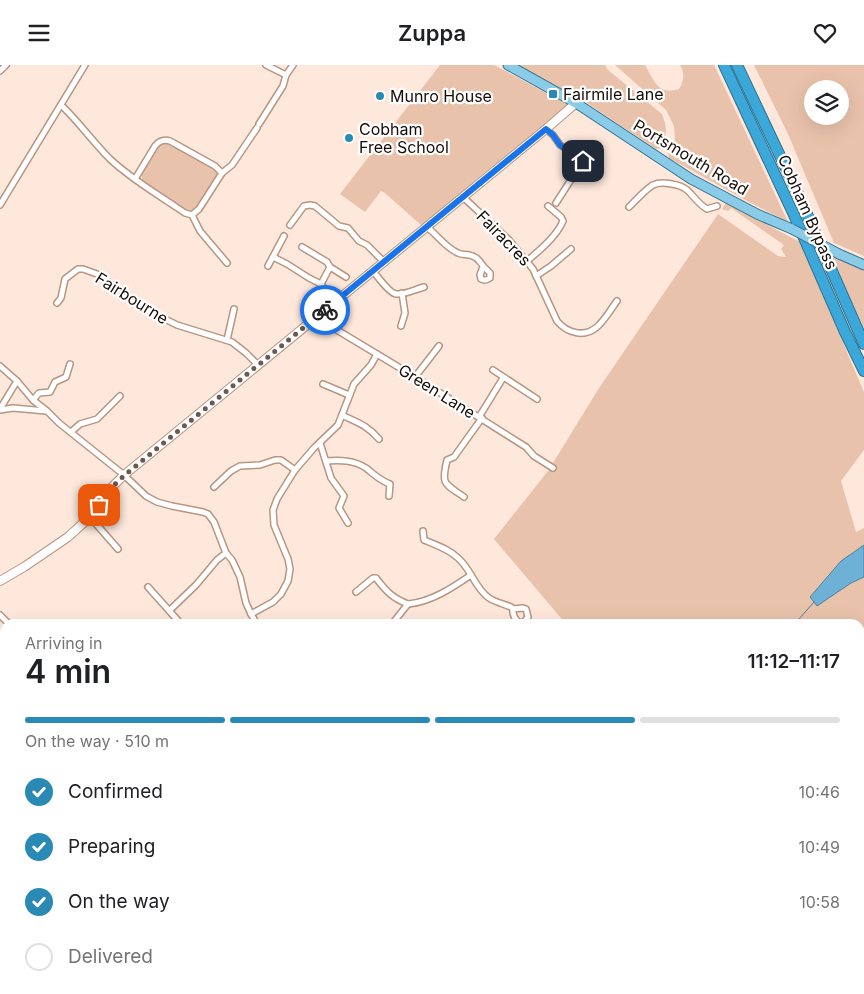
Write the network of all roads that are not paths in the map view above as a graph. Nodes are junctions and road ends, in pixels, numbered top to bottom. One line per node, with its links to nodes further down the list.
1 (6, 65): 8 (street)
2 (85, 65): 11 (street)
3 (266, 65): 9 (street)
4 (293, 65): 9 (street)
5 (508, 65): 10 (main road, Portsmouth Road)
6 (724, 65): 59 (highway, Cobham Bypass)
7 (737, 65): 52 (highway, Cobham Bypass)
8 (0, 71)
9 (286, 75): 15 (street)
10 (576, 103): 12 (street); 35 (main road, Portsmouth Road, bridge)
11 (61, 105): 16 (street); 19 (street)
12 (546, 129): 13 (street); 17 (street)
13 (583, 161): 14 (street); 18 (street)
14 (594, 167)
15 (222, 173): 16 (street); 23 (street)
16 (135, 179): 23 (street)
17 (464, 197): 27 (street); 32 (street, Fairacres)
18 (556, 203)
19 (0, 205)
20 (548, 206): 25 (street)
21 (716, 206): 22 (street)
22 (630, 207)
23 (192, 215): 34 (street)
24 (569, 216): 25 (street)
25 (563, 221): 32 (street)
26 (290, 225): 33 (street)
27 (428, 227): 33 (street); 38 (street)
28 (284, 236): 31 (street)
29 (302, 247): 37 (street)
30 (571, 249): 40 (street)
31 (273, 257): 36 (street); 42 (street)
32 (527, 261): 40 (street, Fairacres)
33 (384, 262): 39 (street)
34 (227, 263)
35 (864, 265)
36 (268, 266)
37 (330, 267): 41 (street); 42 (street)
38 (483, 267)
39 (373, 271): 44 (street); 47 (street)
40 (536, 275): 45 (street, Fairacres)
41 (346, 277)
42 (321, 284): 47 (street)
43 (424, 287): 44 (street)
44 (402, 293): 50 (street)
45 (617, 301)
46 (57, 303): 51 (street, Fairbourne)
47 (334, 303): 49 (street)
48 (234, 309): 51 (street)
49 (318, 316): 54 (street, Green Lane); 56 (street)
50 (401, 325)
51 (226, 340): 56 (street, Fairbourne)
52 (864, 344)
53 (439, 346): 60 (street)
54 (378, 354): 60 (street, Green Lane); 65 (street)
55 (70, 363): 69 (street)
56 (258, 365): 80 (street)
57 (0, 366): 62 (street)
58 (493, 370): 61 (street)
59 (864, 371)
60 (415, 377): 73 (street, Green Lane)
61 (504, 378): 66 (street); 73 (street)
62 (17, 381): 69 (street); 70 (street)
63 (323, 384): 65 (street)
64 (535, 390): 66 (street)
65 (349, 395): 72 (street)
66 (531, 395): 68 (street)
67 (120, 396): 74 (street)
68 (537, 399)
69 (33, 400): 71 (street)
70 (0, 410): 71 (street)
71 (46, 411): 74 (street)
72 (342, 415): 75 (street); 76 (street)
73 (480, 418): 78 (street, Green Lane); 83 (street)
74 (71, 432): 80 (street)
75 (379, 439)
76 (320, 443): 77 (street); 79 (street)
77 (326, 461): 82 (street); 85 (street)
78 (553, 468)
79 (295, 470): 81 (street); 98 (street)
80 (124, 475): 84 (street); 88 (street)
81 (214, 487)
82 (389, 496)
83 (464, 497)
84 (90, 517): 87 (street); 90 (street)
85 (348, 523)
86 (424, 531): 89 (street)
87 (118, 549)
88 (226, 553): 97 (street); 98 (street)
89 (471, 575): 95 (street); 96 (street)
90 (0, 581)
91 (148, 587): 92 (street)
92 (153, 592): 94 (street); 97 (street)
93 (356, 592): 95 (street)
94 (149, 597)
95 (408, 604): 101 (street)
96 (513, 609)
97 (170, 610): 99 (street)
98 (250, 615): 100 (street)
99 (180, 619)
100 (253, 619)
101 (396, 619)

